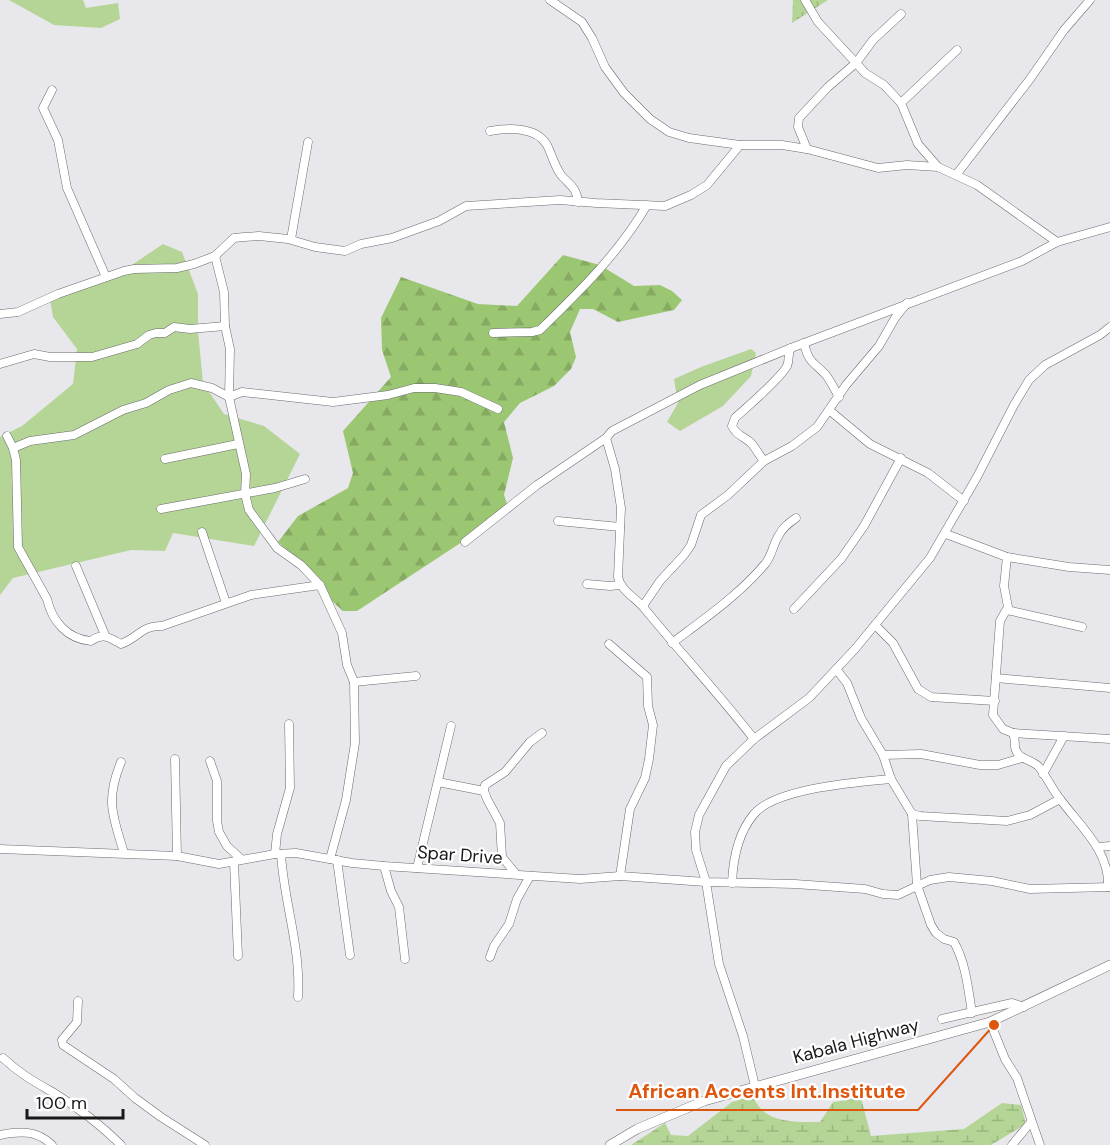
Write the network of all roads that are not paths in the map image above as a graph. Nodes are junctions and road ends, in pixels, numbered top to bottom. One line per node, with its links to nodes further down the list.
1 (550, 0): 11 (street)
2 (804, 0): 6 (street)
3 (1090, 0): 14 (street)
4 (901, 14): 6 (street)
5 (957, 50): 8 (street)
6 (856, 63): 8 (street); 12 (street)
7 (52, 90): 23 (street)
8 (901, 103): 13 (street)
9 (490, 131): 15 (street)
10 (309, 142): 18 (street)
11 (740, 145): 12 (street); 16 (street)
12 (807, 148): 13 (street)
13 (938, 167): 14 (street)
14 (956, 175): 19 (street)
15 (579, 202): 16 (street); 18 (street)
16 (647, 205): 28 (street)
17 (1110, 227): 19 (street)
18 (291, 239): 20 (street)
19 (1058, 242): 24 (street)
20 (215, 256): 21 (street); 22 (street)
21 (205, 260): 22 (street); 23 (street)
22 (219, 271): 26 (street)
23 (106, 277): 25 (street)
24 (908, 303): 29 (street); 33 (street)
25 (0, 314)
26 (225, 326): 31 (street); 32 (street)
27 (1110, 327): 45 (street)
28 (494, 333)
29 (804, 343): 30 (street); 33 (street)
30 (791, 348): 37 (street); 42 (street)
31 (0, 364)
32 (229, 397): 34 (street); 38 (street); 39 (street)
33 (839, 397): 35 (street)
34 (498, 409)
35 (829, 410): 40 (street); 42 (street)
36 (7, 436): 39 (street)
37 (606, 438): 49 (street); 52 (street)
38 (238, 444): 41 (street); 44 (street)
39 (13, 448): 65 (street)
40 (902, 458): 45 (street); 61 (street)
41 (165, 459)
42 (764, 461): 60 (street)
43 (304, 480): 44 (street)
44 (245, 494): 46 (street); 57 (street)
45 (964, 501): 51 (street)
46 (161, 509)
47 (796, 518): 66 (street)
48 (558, 521): 49 (street)
49 (620, 526): 58 (street)
50 (202, 532): 59 (street)
51 (946, 534): 53 (street); 63 (street)
52 (465, 542)
53 (1007, 557): 55 (street); 62 (street)
54 (76, 566): 65 (street)
55 (1110, 570)
56 (587, 584): 58 (street)
57 (320, 585): 59 (street); 71 (street)
58 (620, 585): 60 (street)
59 (226, 603): 65 (street)
60 (643, 606): 66 (street)
61 (794, 609)
62 (1007, 610): 64 (street); 70 (street)
63 (875, 626): 68 (street); 73 (street)
64 (1082, 627)
65 (105, 635)
66 (672, 643): 79 (street)
67 (609, 644): 104 (street)
68 (836, 669): 79 (street); 81 (street)
69 (416, 676): 71 (street)
70 (996, 678): 72 (street); 73 (street)
71 (354, 682): 99 (street)
72 (1110, 688)
73 (995, 701): 77 (street)
74 (289, 724): 96 (street)
75 (451, 726): 88 (street)
76 (543, 733): 89 (street)
77 (1013, 733): 78 (street); 82 (street)
78 (1064, 736): 80 (street); 86 (street)
79 (754, 739): 105 (street)
80 (1110, 739)
81 (883, 755): 82 (street); 87 (street)
82 (1022, 758): 86 (street)
83 (176, 759): 97 (street)
84 (210, 761): 98 (street)
85 (121, 762): 95 (street)
86 (1043, 774): 90 (street)
87 (891, 779): 91 (street); 106 (street)
88 (438, 783): 89 (street); 101 (street)
89 (484, 792): 102 (street)
90 (1060, 799): 91 (street); 93 (street)
91 (912, 814): 107 (street)
92 (1110, 846): 93 (street)
93 (1099, 847): 108 (street)
94 (0, 849): 95 (street, Spar Drive)
95 (124, 853): 97 (street, Spar Drive)
96 (278, 854): 98 (street, Spar Drive); 99 (street, Spar Drive); 114 (street)
97 (177, 856): 98 (street, Spar Drive)
98 (238, 860): 110 (street)
99 (333, 860): 100 (street, Spar Drive); 109 (street)
100 (384, 866): 101 (street, Spar Drive); 112 (street)
101 (417, 868): 102 (street, Spar Drive)
102 (516, 874): 103 (street, Spar Drive)
103 (530, 876): 104 (street, Spar Drive); 111 (street)
104 (620, 876): 105 (street, Spar Drive)
105 (706, 882): 106 (street, Spar Drive); 121 (street)
106 (732, 883): 107 (street, Spar Drive)
107 (917, 885): 108 (street, Spar Drive); 117 (street)
108 (1109, 887)
109 (350, 955)
110 (238, 956)
111 (490, 957)
112 (405, 959)
113 (1110, 965): 116 (main road, Kabala Highway)
114 (298, 997)
115 (78, 1001): 126 (street)
116 (1024, 1007): 117 (street); 119 (main road, Kabala Highway)
117 (972, 1013): 118 (street)
118 (942, 1019)
119 (990, 1022): 121 (main road, Kabala Highway); 122 (street)
120 (3, 1059): 125 (street)
121 (755, 1086): 127 (main road, Kabala Highway)
122 (1031, 1122): 128 (street); 129 (street)
123 (0, 1135): 124 (street)
124 (52, 1145)
125 (121, 1145)
126 (205, 1145)
127 (610, 1145)
128 (1012, 1145)
129 (1040, 1145)

